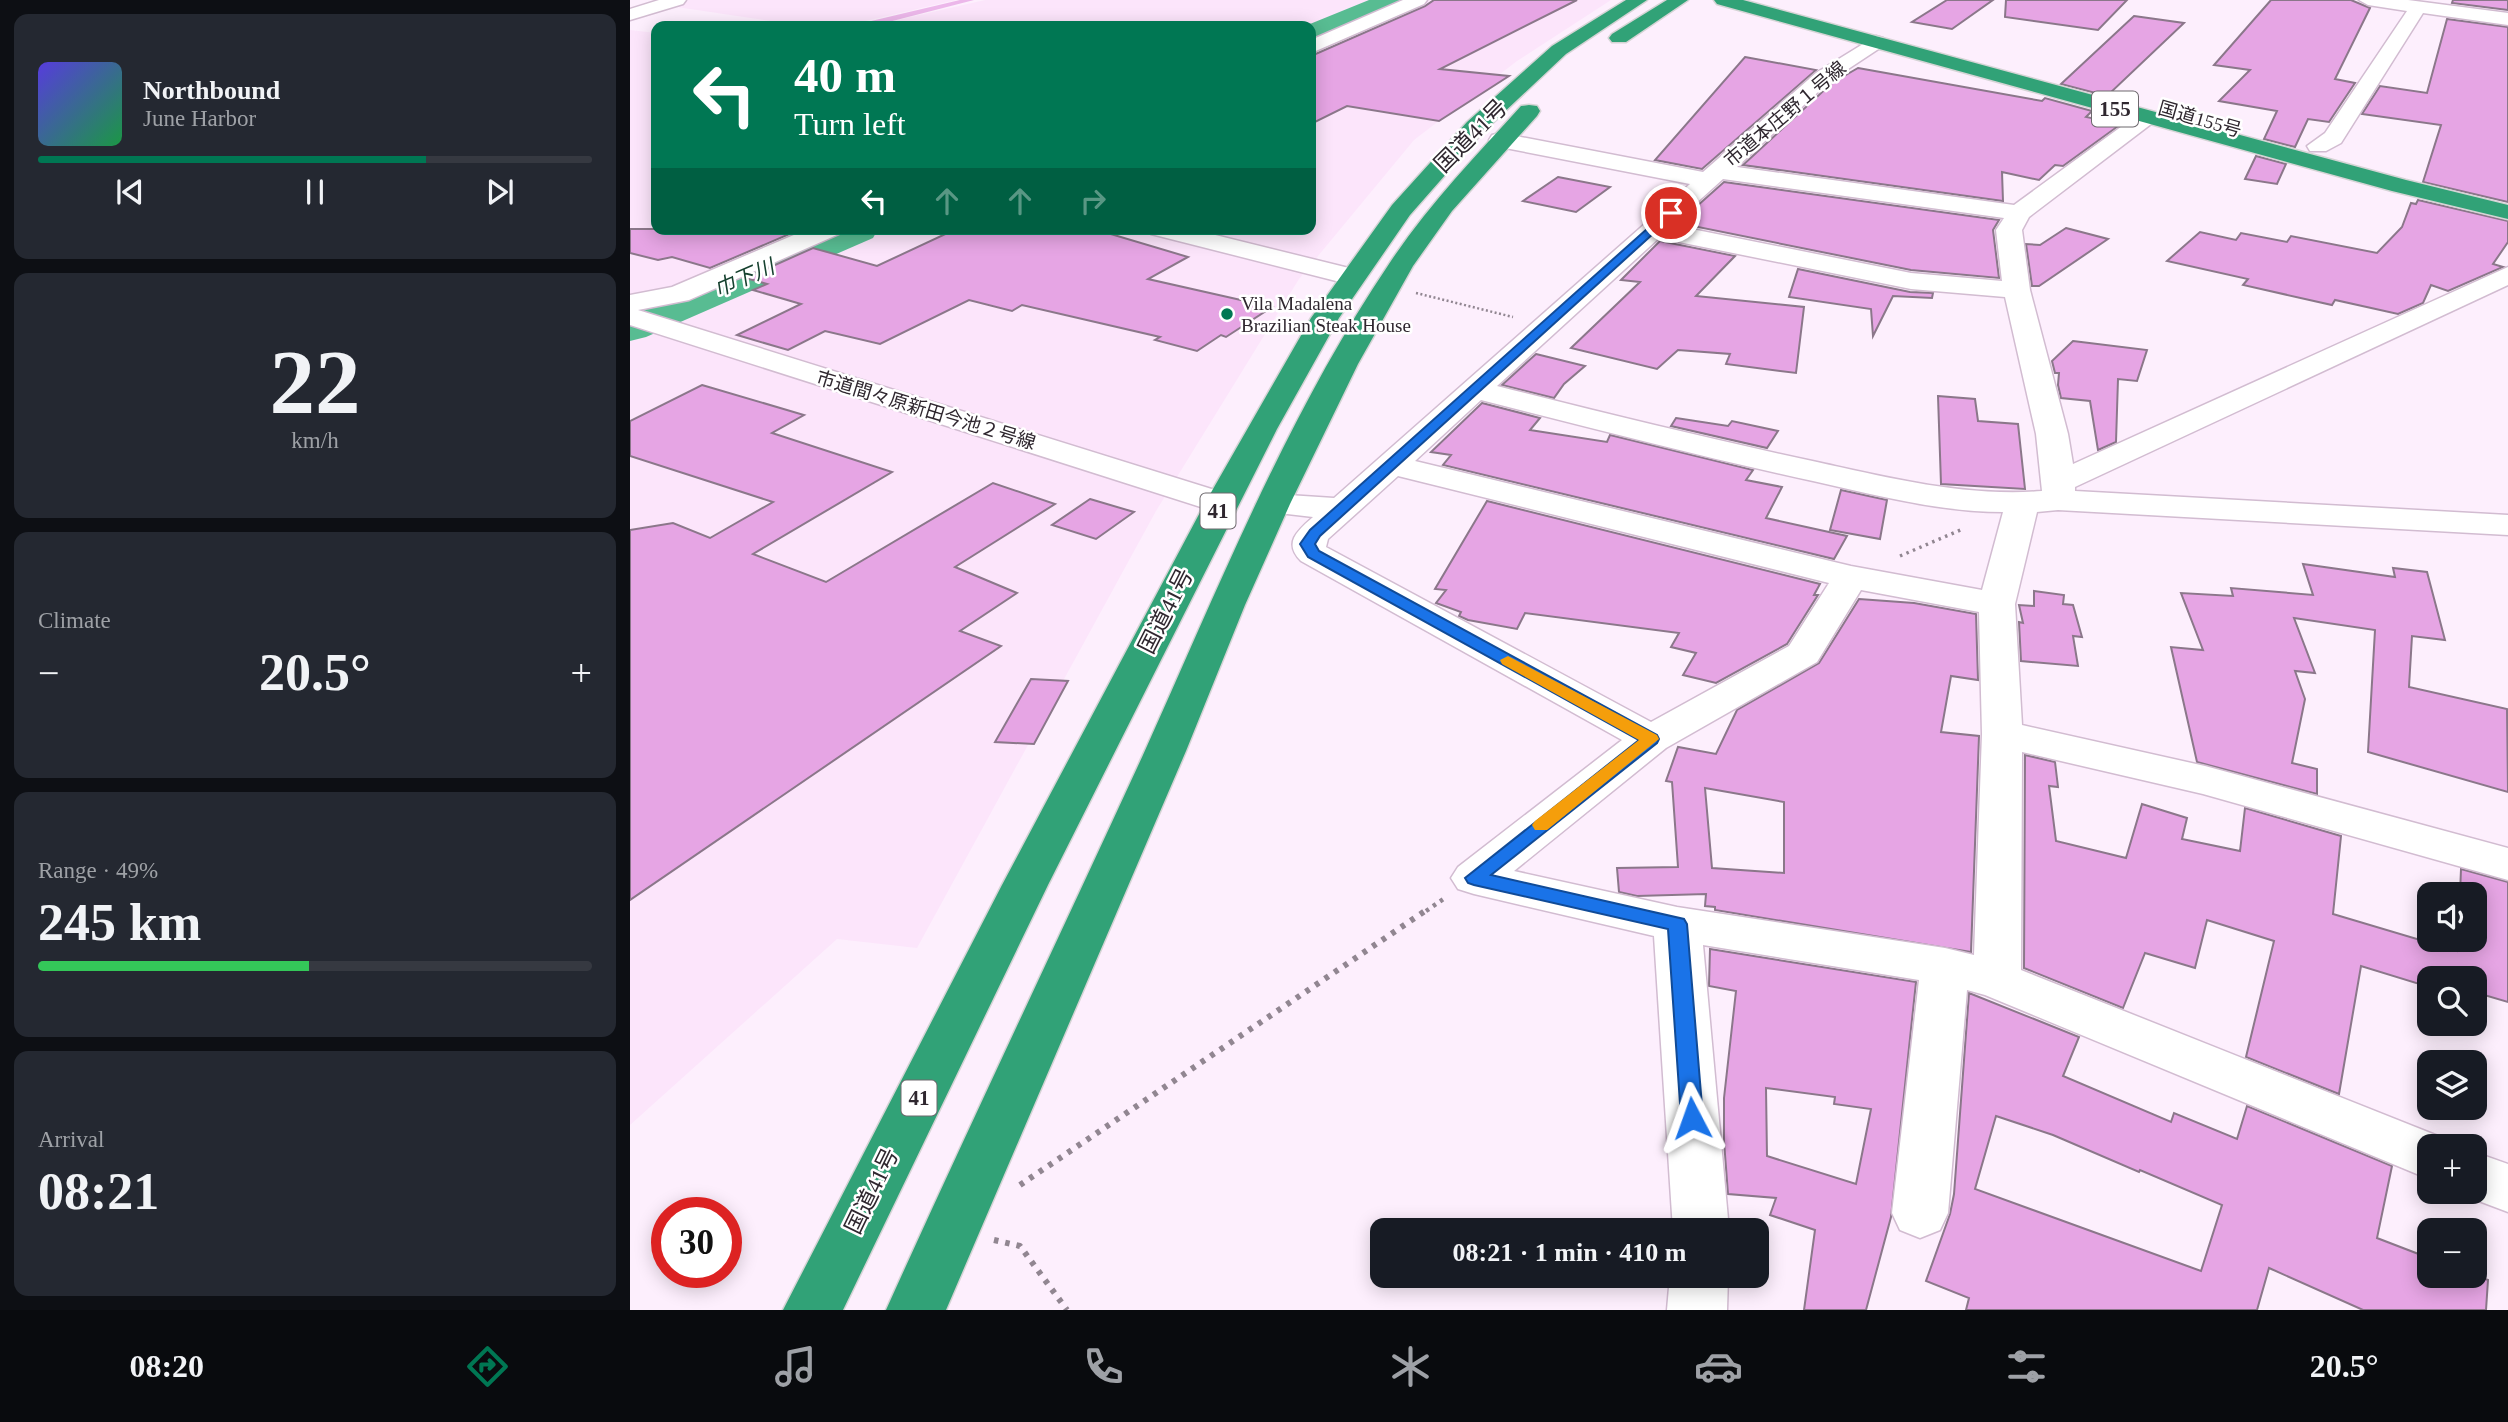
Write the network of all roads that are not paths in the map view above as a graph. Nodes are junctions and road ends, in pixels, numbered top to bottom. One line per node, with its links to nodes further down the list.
1 (677, 0): 11 (street)
2 (1418, 0): 15 (street)
3 (1638, 0): 31 (highway, 国道41号 / 41)
4 (1679, 0): 16 (highway)
5 (1723, 0): 14 (highway, 155)
6 (1769, 0): 18 (highway, 国道155号 / 155)
7 (1784, 0): 18 (highway, 国道155号 / 155)
8 (2368, 0): 10 (street)
9 (630, 5): 11 (street)
10 (2418, 7): 13 (street); 22 (street)
11 (653, 8): 12 (street)
12 (630, 15)
13 (2508, 19)
14 (1876, 42): 18 (highway, 155); 23 (street, 市道本庄野１号線)
15 (1316, 45)
16 (1604, 49)
17 (1549, 93): 21 (highway, 国道41号 / 41)
18 (2146, 107): 20 (highway, 国道155号 / 155); 25 (highway, 国道155号 / 155); 26 (street)
19 (2191, 108): 20 (highway, 155)
20 (2253, 127): 22 (highway, 国道155号 / 155)
21 (1500, 140): 23 (street); 39 (highway, 国道41号 / 41)
22 (2318, 146): 24 (highway, 国道155号 / 155)
23 (1712, 175): 26 (street); 27 (street, 市道本庄野１号線)
24 (2508, 198)
25 (2508, 211)
26 (2019, 213): 32 (street)
27 (1653, 229): 32 (street); 35 (street, 市道本庄野１号線)
28 (816, 235): 33 (street)
29 (1184, 235): 31 (street)
30 (2508, 275): 37 (street)
31 (1352, 278): 38 (highway, 国道41号 / 41)
32 (2017, 290): 37 (street)
33 (630, 303)
34 (630, 316): 38 (street, 市道間々原新田今池２号線)
35 (1475, 389): 36 (street, 市道本庄野１号線); 37 (street)
36 (1391, 465): 40 (street, 市道本庄野１号線); 42 (street)
37 (2047, 495): 41 (street); 43 (street)
38 (1222, 503): 56 (highway, 国道41号 / 41)
39 (1273, 504): 40 (street); 57 (highway, 国道41号 / 41)
40 (1342, 509): 45 (street, 市道本庄野１号線)
41 (2508, 525)
42 (1851, 577): 43 (street); 45 (street)
43 (1997, 604): 44 (street)
44 (2002, 734): 46 (street); 49 (street)
45 (1651, 739): 47 (street)
46 (2508, 864)
47 (1677, 924): 48 (street); 54 (street)
48 (1945, 966): 49 (street); 53 (street)
49 (1997, 980): 50 (street)
50 (2417, 1151)
51 (2487, 1180): 52 (street)
52 (2508, 1188)
53 (1920, 1213)
54 (1699, 1218)
55 (1698, 1288): 58 (street)
56 (813, 1310)
57 (916, 1310)
58 (1697, 1310)

